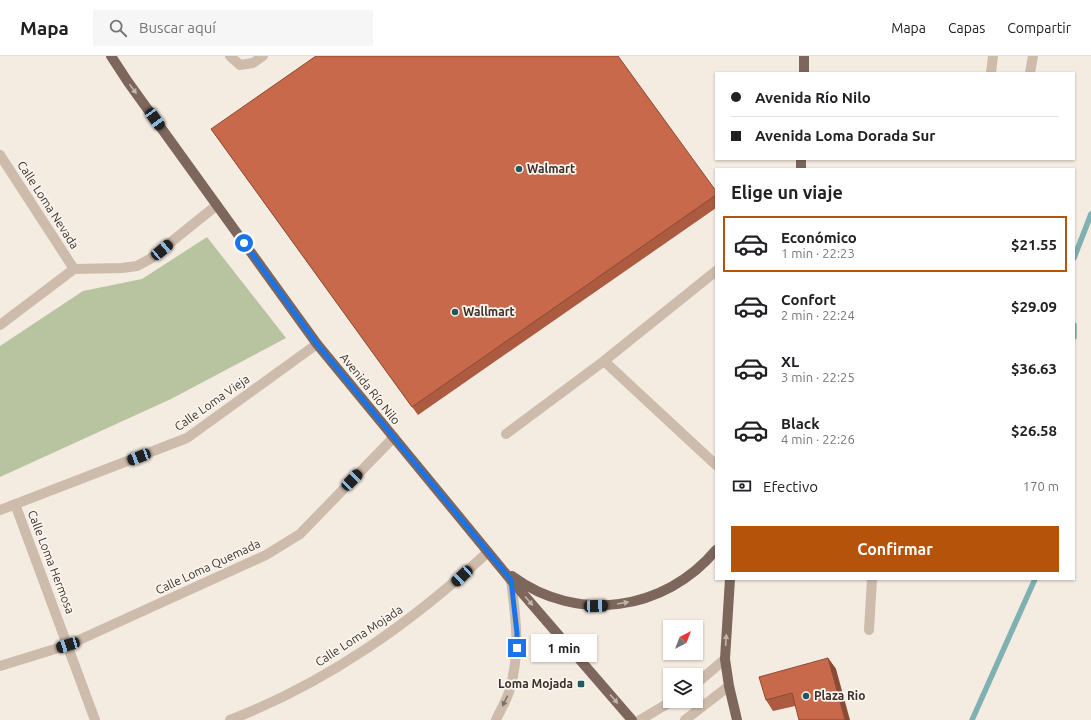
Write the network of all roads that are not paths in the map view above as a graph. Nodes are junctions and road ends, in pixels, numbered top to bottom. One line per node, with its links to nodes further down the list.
1 (111, 56): 11 (main road, Avenida Río Nilo, one-way to 11)
2 (230, 56): 3 (street)
3 (263, 56)
4 (804, 56): 7 (main road)
5 (993, 56): 8 (street)
6 (1032, 56): 9 (street)
7 (804, 72)
8 (991, 72)
9 (1030, 72)
10 (0, 155): 12 (street, Calle Loma Nevada)
11 (217, 205): 12 (street); 15 (main road, Avenida Río Nilo)
12 (74, 269): 14 (street)
13 (715, 272): 16 (street)
14 (0, 325)
15 (317, 344): 18 (main road, Avenida Río Nilo); 20 (street, Calle Loma Vieja)
16 (604, 361): 17 (street); 19 (street)
17 (506, 434)
18 (394, 437): 23 (main road, Avenida Río Nilo); 28 (street, Calle Loma Quemada)
19 (715, 464)
20 (15, 504): 21 (street, Calle Loma Vieja); 28 (street, Calle Loma Hermosa)
21 (0, 510)
22 (715, 551): 23 (main road, one-way to 22)
23 (488, 552): 24 (main road, Avenida Río Nilo); 35 (street, Calle Loma Mojada)
24 (511, 580): 36 (street, one-way to 36); 37 (main road, Avenida Río Nilo, one-way to 37)
25 (730, 580): 29 (main road, one-way to 25)
26 (872, 580): 27 (street)
27 (868, 630)
28 (68, 645): 30 (street, Calle Loma Quemada); 34 (street, Calle Loma Hermosa)
29 (725, 659): 31 (street); 32 (main road)
30 (0, 666)
31 (703, 678)
32 (729, 686): 39 (street); 40 (main road)
33 (663, 706): 38 (street)
34 (95, 720)
35 (230, 720)
36 (496, 720)
37 (632, 720)
38 (640, 720)
39 (685, 720)
40 (737, 720)

